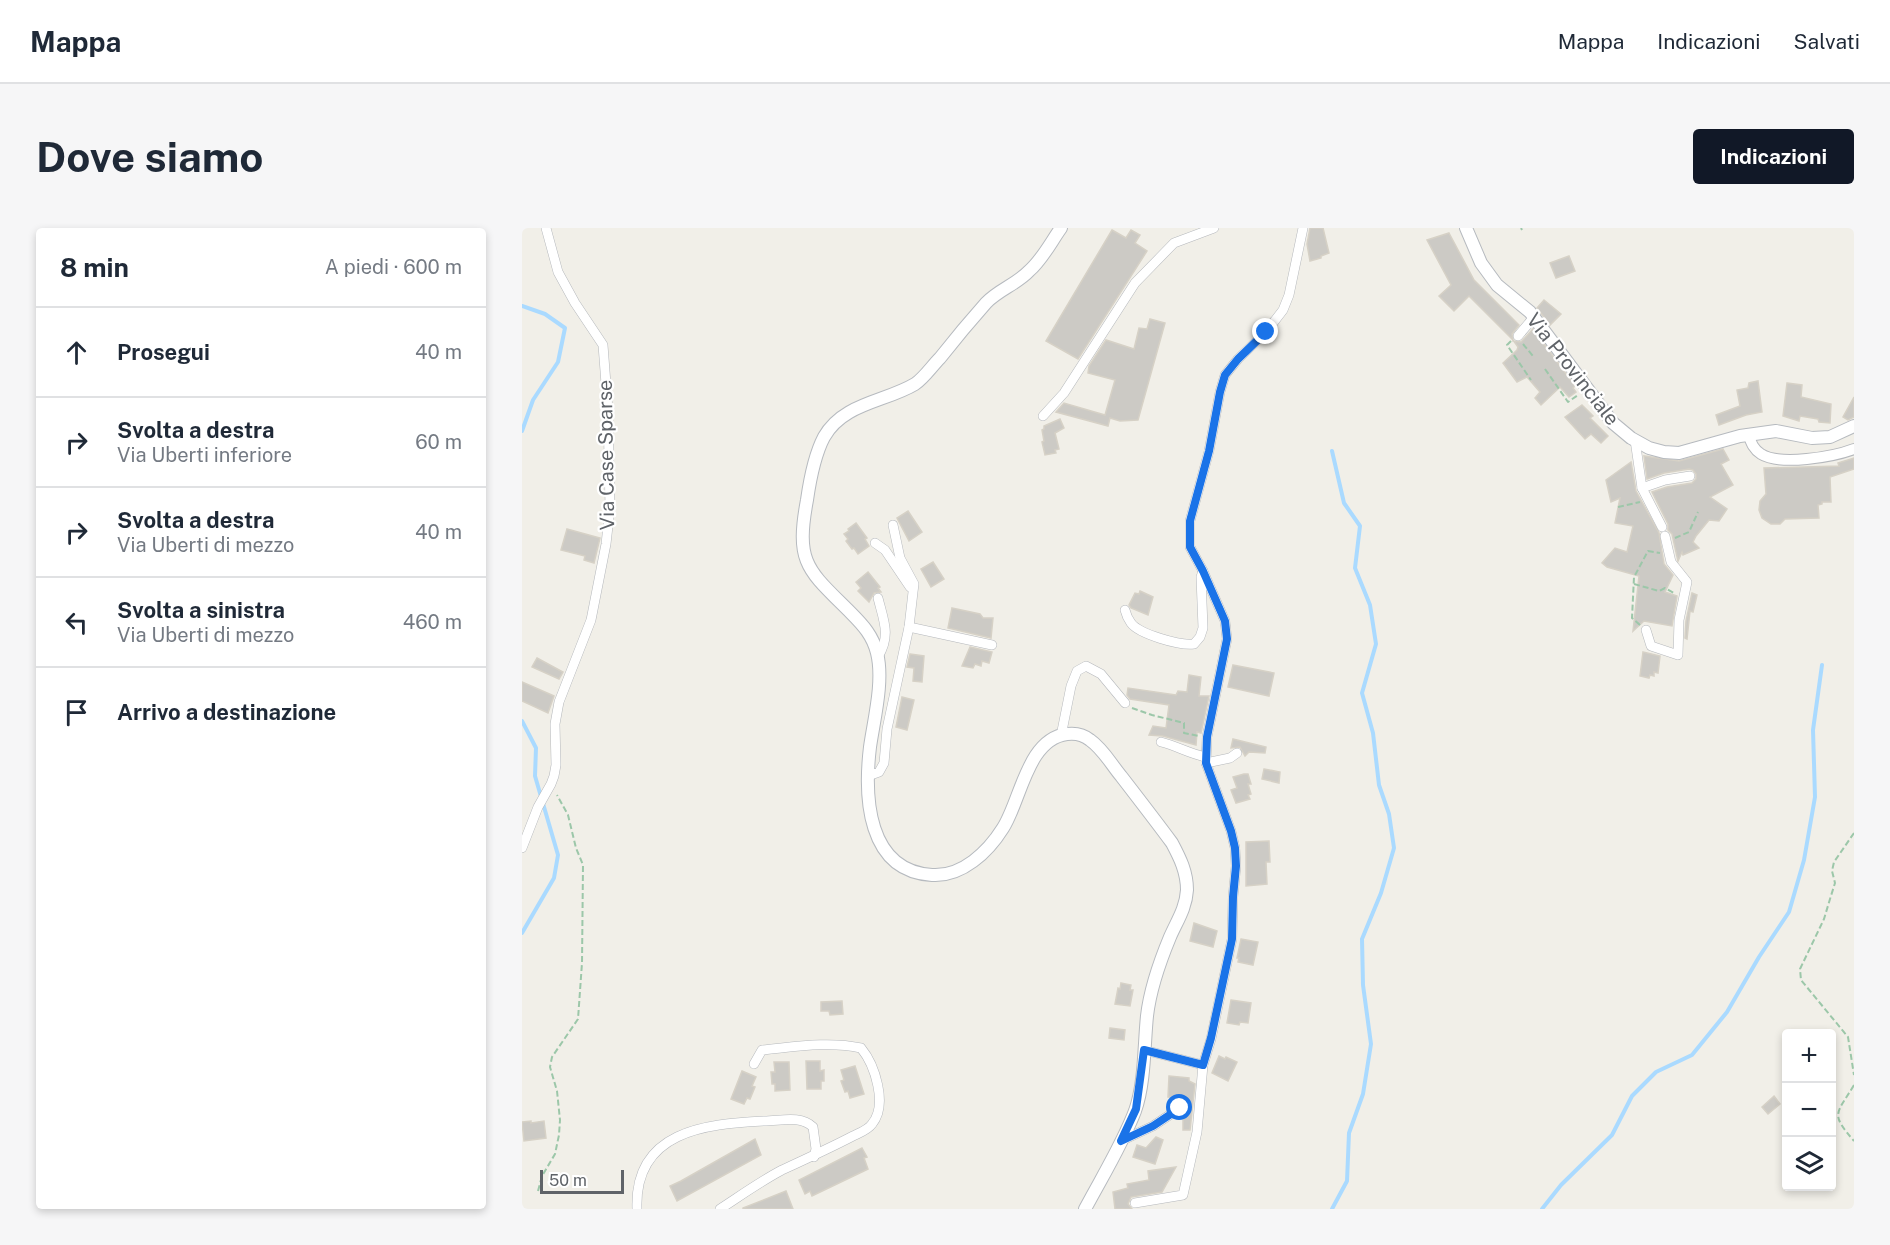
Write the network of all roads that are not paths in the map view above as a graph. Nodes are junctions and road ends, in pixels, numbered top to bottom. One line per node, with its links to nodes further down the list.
1 (546, 228): 31 (street, Via Case Sparse)
2 (1061, 228): 24 (main road)
3 (1214, 228): 8 (street)
4 (1304, 228): 17 (street)
5 (1466, 228): 6 (main road, Via Provinciale)
6 (1534, 317): 7 (street); 11 (main road, Via Provinciale)
7 (1518, 336)
8 (1043, 416)
9 (1854, 426): 10 (main road, Via Provinciale)
10 (1748, 434): 11 (main road, Via Provinciale); 12 (street)
11 (1635, 440): 14 (street)
12 (1854, 449)
13 (1690, 476): 14 (street)
14 (1642, 488): 22 (street)
15 (893, 525): 18 (street)
16 (875, 543): 18 (street)
17 (1203, 571): 20 (street); 29 (street)
18 (913, 592): 21 (street)
19 (878, 598): 24 (street)
20 (1125, 610)
21 (909, 627): 23 (street); 30 (street)
22 (1646, 630)
23 (992, 645)
24 (878, 657): 30 (main road)
25 (1125, 703): 26 (street)
26 (1061, 735): 30 (main road); 33 (main road)
27 (1161, 741): 29 (street)
28 (1237, 753): 29 (street)
29 (1206, 760): 35 (street)
30 (868, 776)
31 (525, 832): 32 (street)
32 (522, 848)
33 (1144, 1050): 35 (street); 37 (main road)
34 (754, 1064): 38 (street)
35 (1203, 1065): 39 (street)
36 (1180, 1108): 37 (street)
37 (1121, 1141): 42 (main road)
38 (814, 1157): 40 (street); 41 (street)
39 (1135, 1203)
40 (637, 1209)
41 (720, 1209)
42 (1085, 1209)

